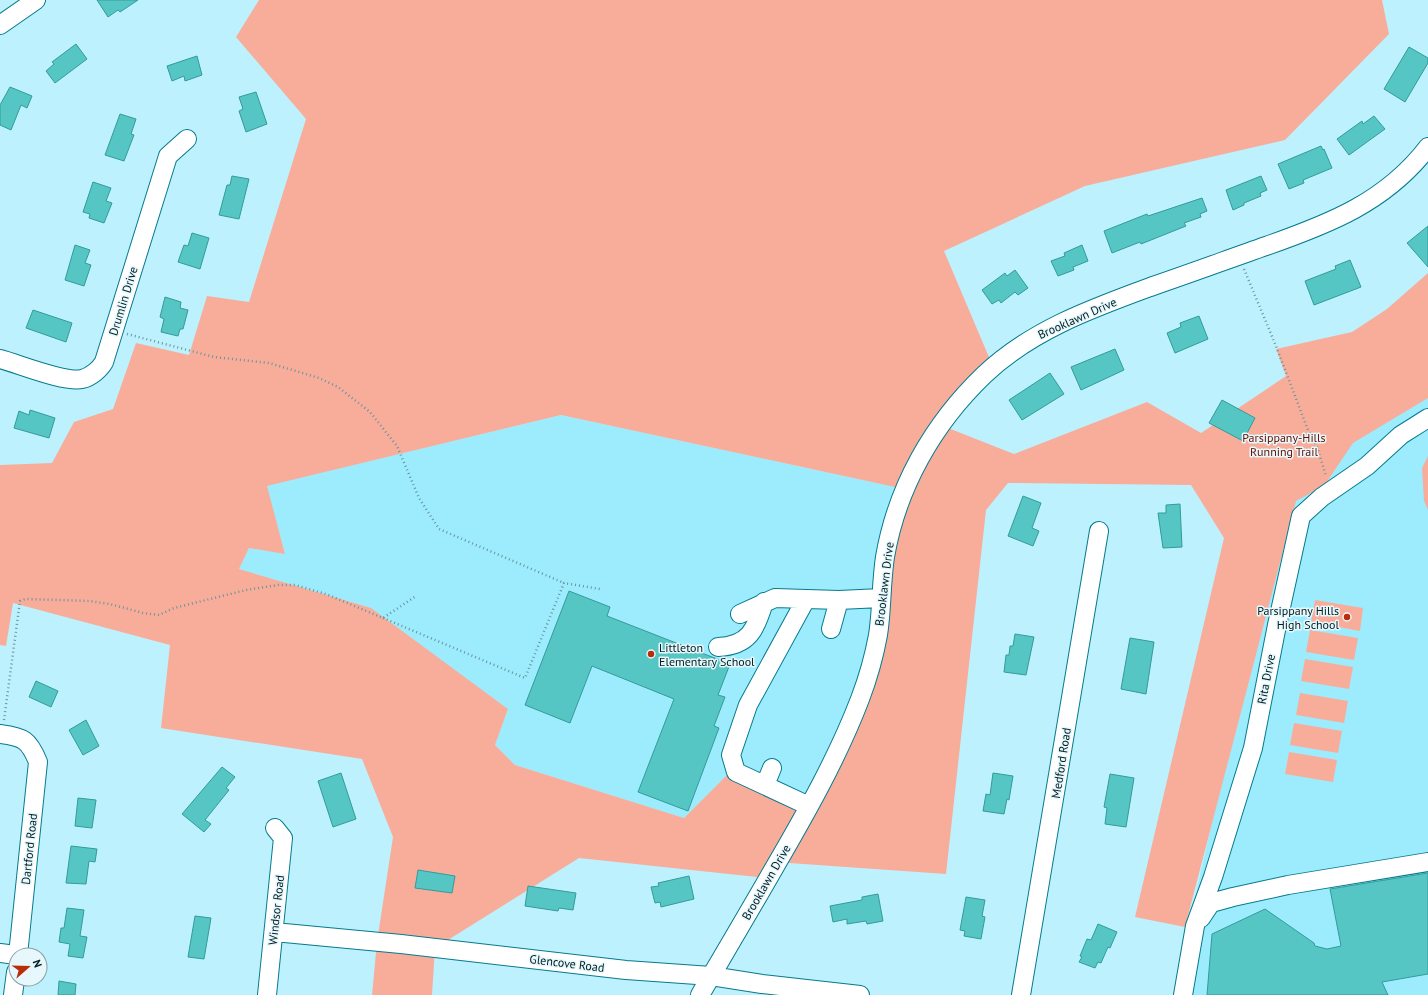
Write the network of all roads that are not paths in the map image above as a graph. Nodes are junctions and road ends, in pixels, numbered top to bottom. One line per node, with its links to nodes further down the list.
1 (36, 0): 2 (street)
2 (0, 26)
3 (187, 139): 5 (street, Drumlin Drive)
4 (1428, 147): 8 (street, Brooklawn Drive)
5 (0, 359)
6 (1428, 418): 21 (street, Rita Drive)
7 (1100, 531): 28 (street, Medford Road)
8 (881, 598): 10 (street); 18 (street, Brooklawn Drive)
9 (806, 599): 10 (street); 11 (street); 17 (street)
10 (839, 600): 13 (street)
11 (764, 602): 12 (street); 14 (street)
12 (740, 614)
13 (830, 629)
14 (718, 647)
15 (0, 734): 23 (street, Dartford Road)
16 (772, 768): 17 (street)
17 (765, 785): 18 (street)
18 (809, 806): 24 (street, Brooklawn Drive)
19 (275, 828): 22 (street, Windsor Road)
20 (1428, 862): 21 (street)
21 (1195, 926): 29 (street, Rita Drive)
22 (274, 932): 24 (street, Glencove Road); 25 (street, Windsor Road)
23 (18, 947)
24 (711, 976): 26 (street, Brooklawn Drive); 27 (street, Glencove Road)
25 (267, 995)
26 (700, 995)
27 (860, 995)
28 (1021, 995)
29 (1183, 995)

